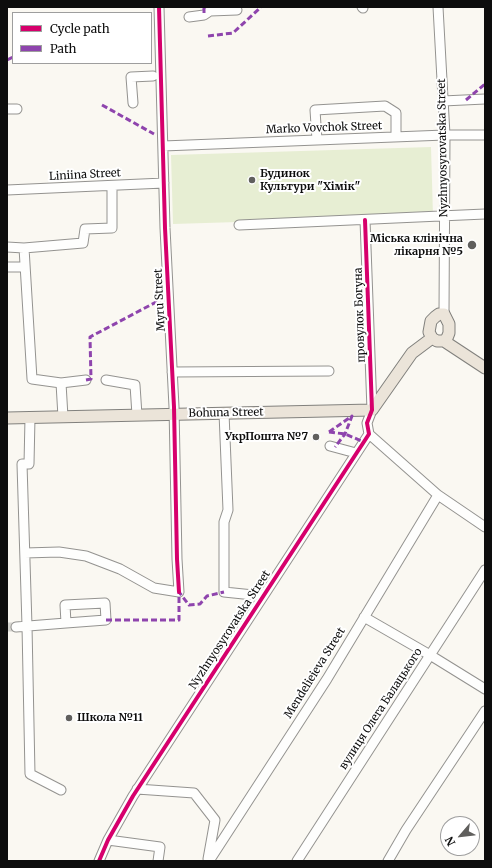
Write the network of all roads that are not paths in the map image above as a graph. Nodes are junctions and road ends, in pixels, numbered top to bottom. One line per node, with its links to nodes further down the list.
1 (159, 7): 13 (street, Myru Street)
2 (438, 7): 7 (street, Nyzhnyosyrovatska Street)
3 (237, 10): 4 (street)
4 (189, 16)
5 (153, 76): 8 (street)
6 (485, 99): 7 (street)
7 (443, 101): 9 (street, Nyzhnyosyrovatska Street)
8 (133, 103)
9 (445, 135): 10 (street, Marko Vovchok Street); 11 (street, Marko Vovchok Street); 18 (street, Nyzhnyosyrovatska Street)
10 (485, 135)
11 (396, 137): 12 (street, Marko Vovchok Street); 12 (street)
12 (317, 140): 13 (street, Marko Vovchok Street)
13 (164, 146): 14 (street, Myru Street)
14 (164, 183): 15 (street, Liniina Street); 30 (street, Myru Street)
15 (112, 186): 16 (street, Liniina Street); 22 (street)
16 (7, 190)
17 (485, 214): 18 (street)
18 (445, 216): 19 (street); 25 (street, Nyzhnyosyrovatska Street)
19 (365, 220): 20 (street); 34 (street, провулок Богуна)
20 (239, 225)
21 (7, 247): 22 (street)
22 (24, 248): 24 (street)
23 (7, 267): 24 (street)
24 (25, 267): 33 (street)
25 (444, 314): 26 (main road); 27 (main road, Nyzhnyosyrovatska Street)
26 (432, 338): 27 (main road); 34 (main road, Nyzhnyosyrovatska Street)
27 (444, 341): 28 (main road)
28 (485, 368)
29 (329, 371): 30 (street)
30 (172, 372): 36 (street, Myru Street)
31 (86, 380): 33 (street)
32 (106, 380): 37 (street)
33 (60, 383): 38 (street)
34 (372, 410): 35 (main road, Bohuna Street); 41 (street, Nyzhnyosyrovatska Street)
35 (224, 413): 36 (main road, Bohuna Street); 48 (street)
36 (174, 414): 37 (main road, Bohuna Street); 46 (street, Myru Street)
37 (137, 415): 38 (main road, Bohuna Street)
38 (63, 417): 40 (main road, Bohuna Street)
39 (7, 418): 40 (main road, Bohuna Street)
40 (30, 418): 46 (street)
41 (369, 434): 43 (street, Nyzhnyosyrovatska Street); 44 (street)
42 (330, 446): 43 (street)
43 (356, 453): 48 (street, Nyzhnyosyrovatska Street)
44 (438, 495): 45 (street); 49 (street, Mendelieieva Street)
45 (485, 527)
46 (25, 554): 51 (street)
47 (485, 570): 53 (street, вулиця Олега Балацького)
48 (263, 596): 56 (street, Nyzhnyosyrovatska Street)
49 (364, 617): 53 (street); 61 (street, Mendelieieva Street)
50 (66, 623): 50 (street); 51 (street)
51 (28, 626): 52 (street); 57 (street)
52 (16, 627)
53 (430, 655): 54 (street); 62 (street, вулиця Олега Балацького)
54 (485, 689)
55 (485, 711): 63 (street)
56 (137, 789): 58 (street, Nyzhnyosyrovatska Street); 61 (street)
57 (61, 790)
58 (108, 840): 59 (street, Nyzhnyosyrovatska Street); 60 (street)
59 (99, 861)
60 (158, 861)
61 (209, 861)
62 (297, 861)
63 (388, 861)

